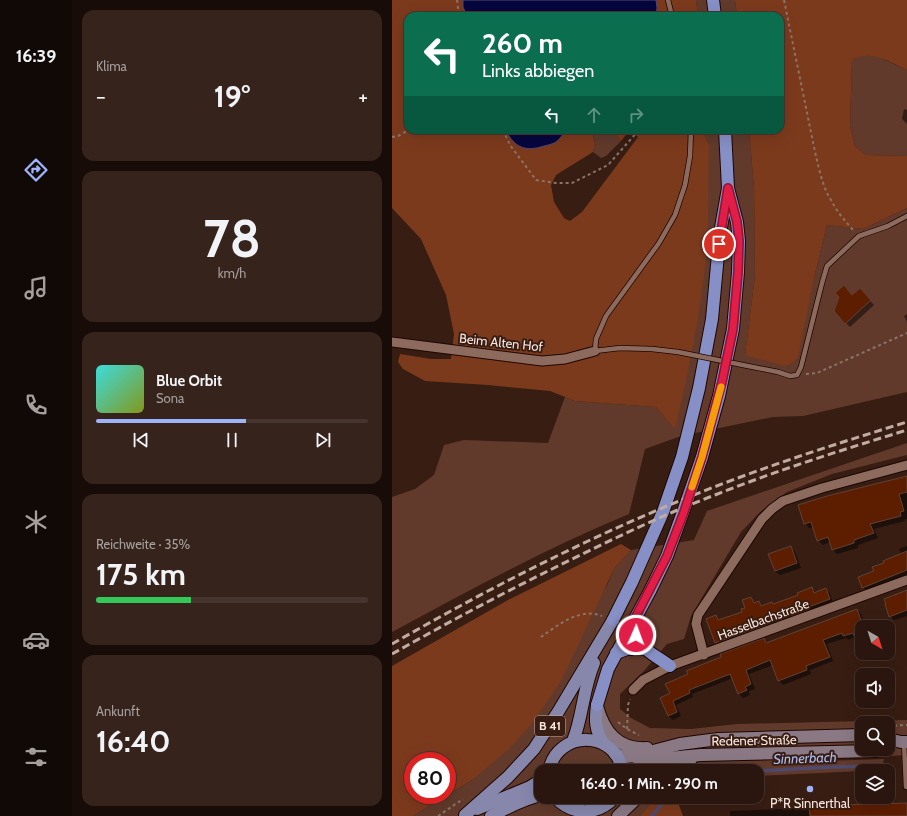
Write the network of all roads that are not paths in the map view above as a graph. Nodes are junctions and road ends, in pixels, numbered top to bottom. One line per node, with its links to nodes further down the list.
1 (668, 0): 3 (lane)
2 (713, 0): 4 (highway)
3 (671, 12)
4 (714, 12)
5 (690, 134): 10 (lane)
6 (725, 134): 7 (highway, B 41)
7 (728, 188): 13 (highway, B 41); 14 (highway, B 41)
8 (907, 216): 10 (lane, Beim Alten Hof, bridge)
9 (392, 342): 10 (street, Beim Alten Hof)
10 (595, 351)
11 (907, 465): 17 (street)
12 (907, 580): 17 (street, Hasselbachstraße)
13 (613, 620): 22 (main road, B 41); 39 (main road, B 41)
14 (633, 622): 15 (highway); 16 (highway, B 41)
15 (644, 649): 16 (highway); 18 (highway)
16 (616, 653): 20 (highway, B 41)
17 (704, 655): 18 (street, Hasselbachstraße)
18 (670, 666): 19 (street, Hasselbachstraße)
19 (633, 690)
20 (597, 705): 24 (main road, B 41); 25 (main road)
21 (855, 735): 25 (main road, Redener Straße)
22 (573, 741): 24 (main road, B 41); 29 (main road, B 41)
23 (904, 742): 34 (lane)
24 (604, 744): 27 (main road, B 41)
25 (680, 744): 27 (main road, Redener Straße)
26 (855, 751): 28 (main road, Redener Straße)
27 (615, 754): 30 (main road, B 41)
28 (701, 755): 31 (main road, Redener Straße); 32 (main road)
29 (550, 764)
30 (620, 764)
31 (643, 764)
32 (680, 764)
33 (534, 784): 39 (main road, B 41)
34 (906, 787)
35 (534, 797): 40 (main road)
36 (561, 804): 37 (main road)
37 (608, 804)
38 (631, 804): 41 (main road)
39 (464, 815)
40 (491, 816)
41 (618, 816)

